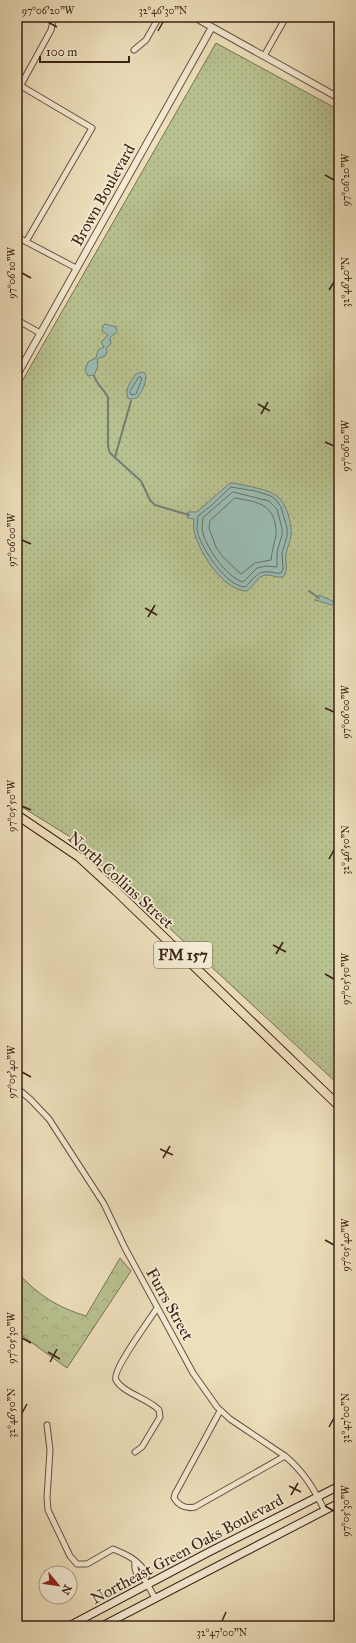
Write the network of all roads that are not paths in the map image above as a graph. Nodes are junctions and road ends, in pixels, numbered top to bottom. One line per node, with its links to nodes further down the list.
1 (54, 17): 8 (street)
2 (159, 17): 6 (street)
3 (194, 17): 5 (street)
4 (286, 17): 7 (street)
5 (212, 27): 7 (street); 13 (street, Brown Boulevard)
6 (134, 50)
7 (264, 56): 10 (street)
8 (21, 86): 9 (street); 12 (street)
9 (17, 92)
10 (339, 98)
11 (17, 236): 12 (street)
12 (26, 240): 13 (street)
13 (76, 268): 15 (street, Brown Boulevard)
14 (17, 320): 15 (street)
15 (40, 334): 16 (street, Brown Boulevard)
16 (17, 375)
17 (17, 816): 19 (main road, North Collins Street / FM 157)
18 (17, 1088): 20 (street, Furrs Street)
19 (339, 1106)
20 (158, 1308): 21 (street, Furrs Street); 23 (street)
21 (220, 1411): 24 (street, Furrs Street); 24 (street)
22 (47, 1425): 29 (street)
23 (135, 1452)
24 (286, 1456): 26 (street, Furrs Street)
25 (339, 1486): 26 (main road, Northeast Green Oaks Boulevard)
26 (318, 1497): 28 (street, Furrs Street); 30 (main road, Northeast Green Oaks Boulevard)
27 (339, 1503): 28 (main road, Northeast Green Oaks Boulevard)
28 (325, 1511): 31 (main road, Northeast Green Oaks Boulevard)
29 (135, 1561): 30 (street); 30 (street)
30 (146, 1582): 31 (street); 32 (main road, Northeast Green Oaks Boulevard)
31 (155, 1598): 33 (main road, Northeast Green Oaks Boulevard)
32 (69, 1626)
33 (102, 1626)

